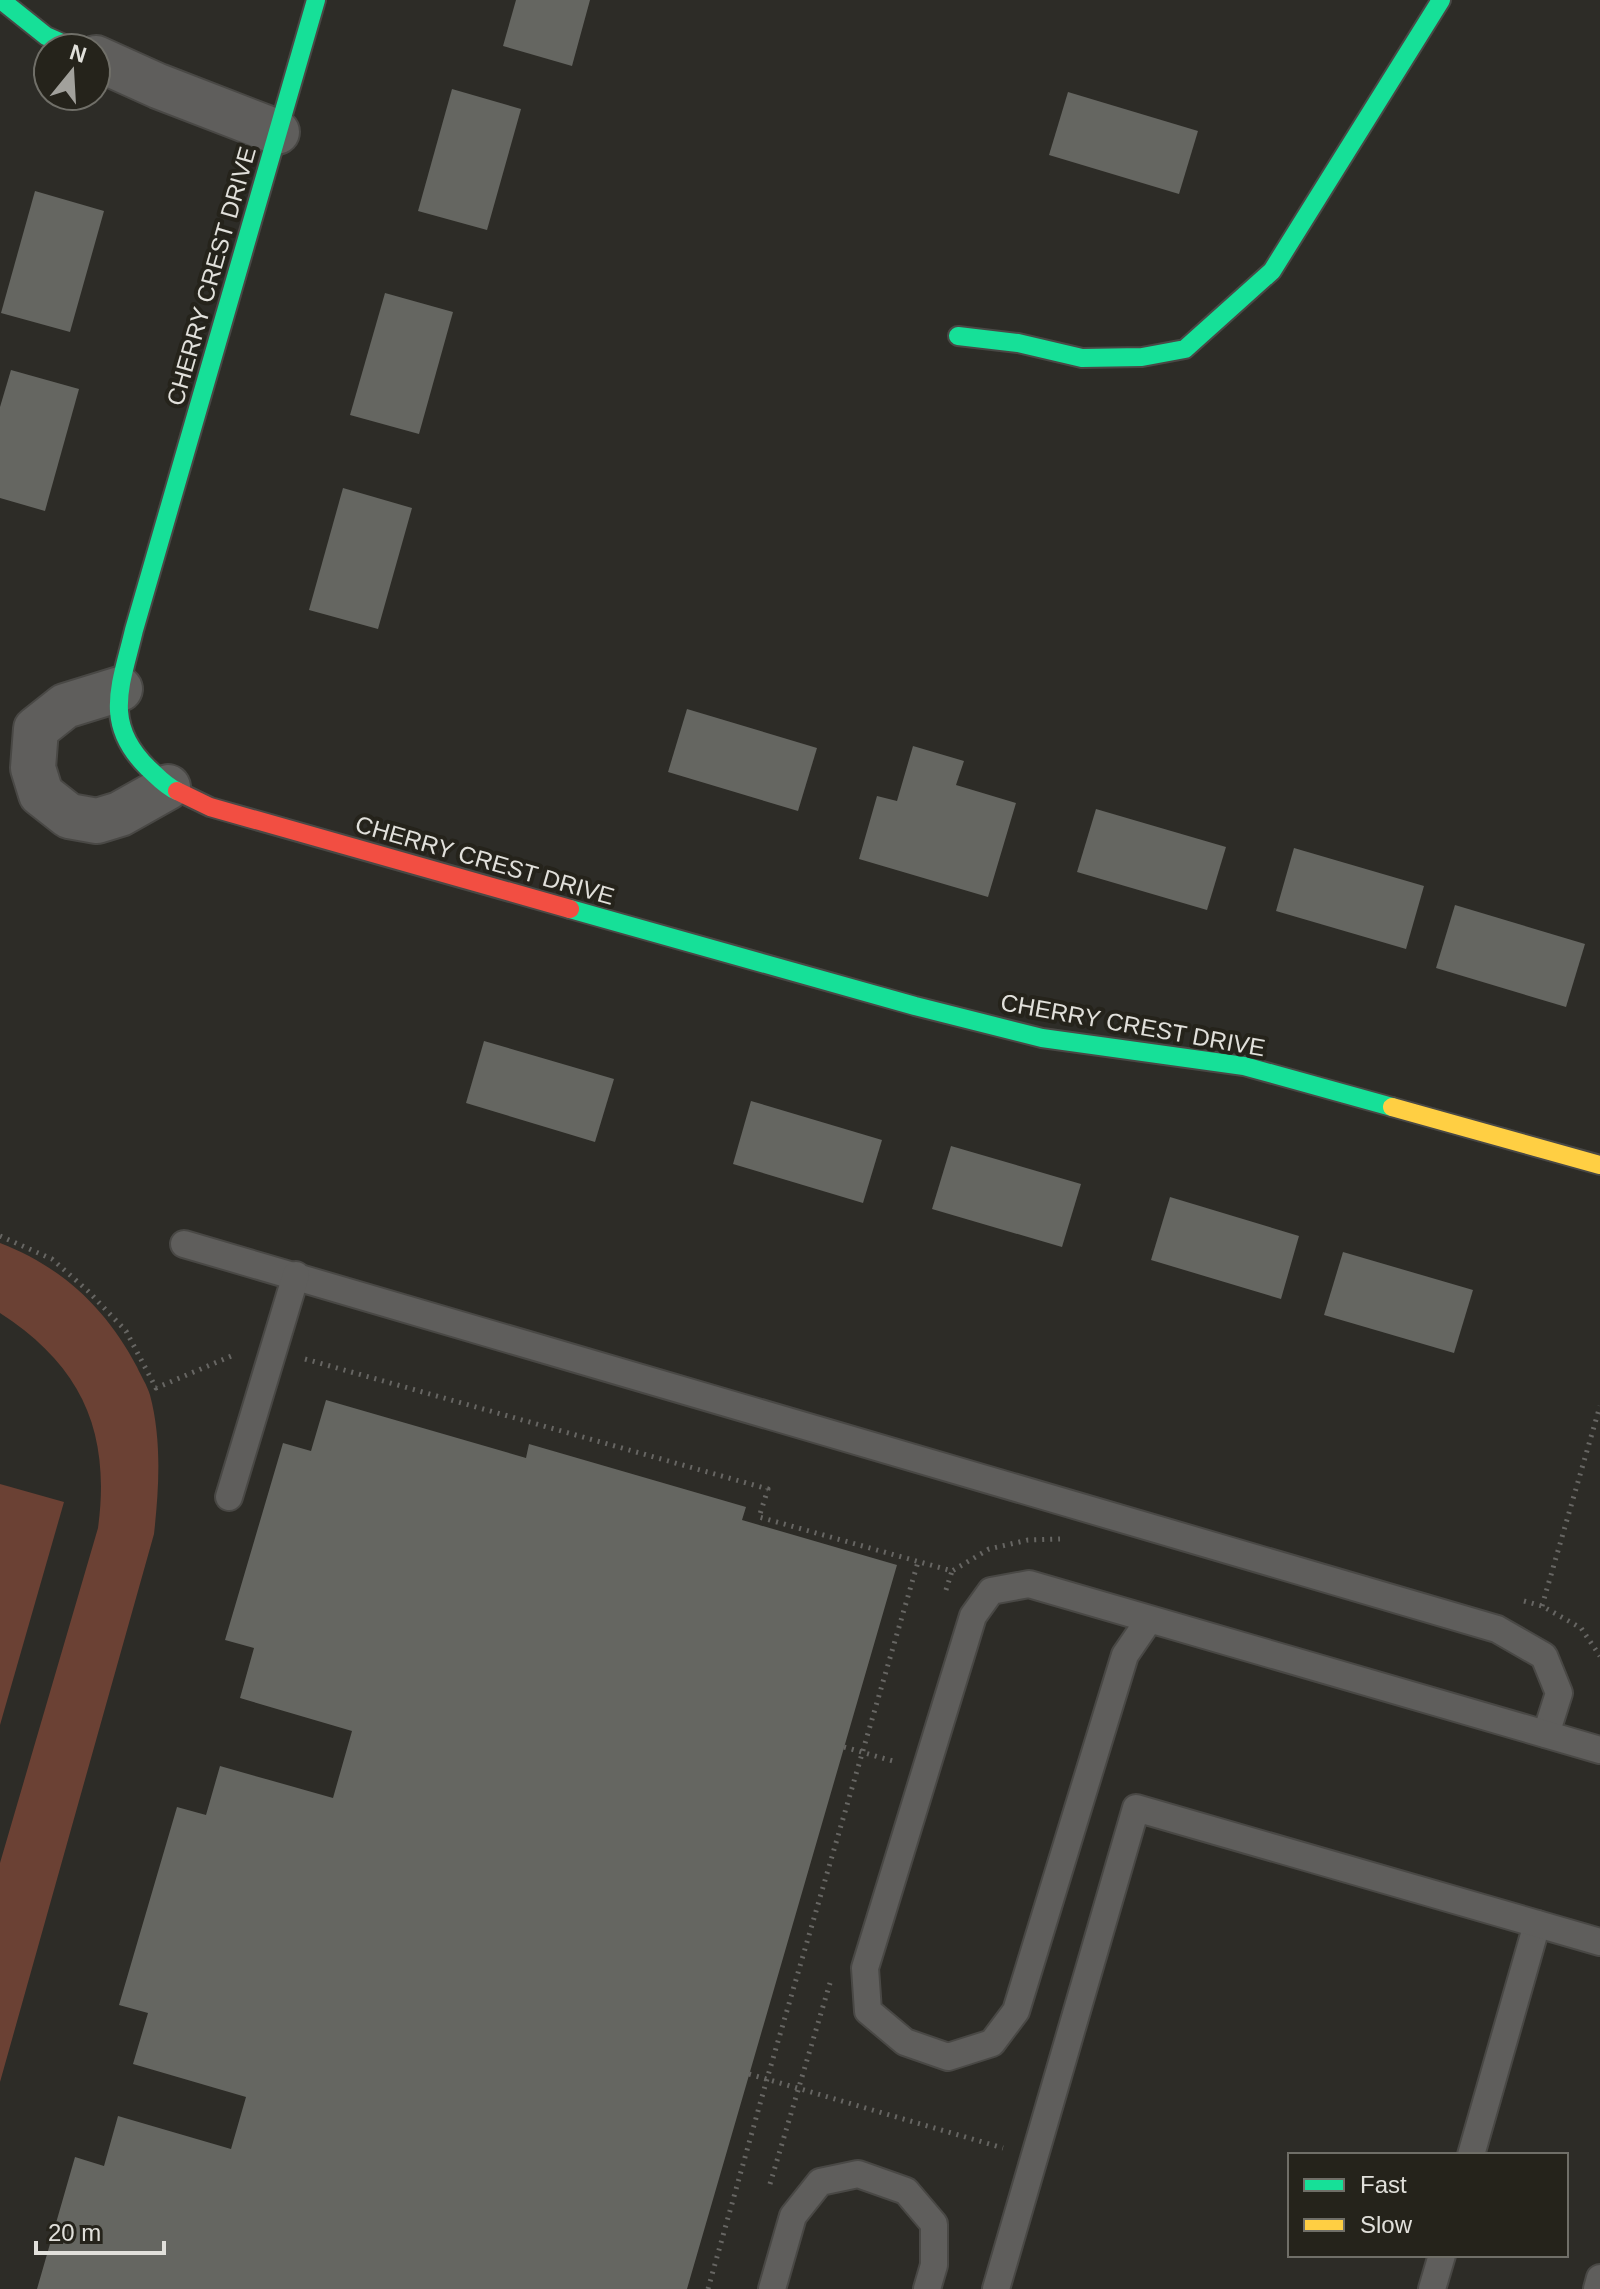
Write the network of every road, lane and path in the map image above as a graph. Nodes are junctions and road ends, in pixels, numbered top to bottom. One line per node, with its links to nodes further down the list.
1 (1, 0): 4 (street)
2 (316, 0): 6 (street, CHERRY CREST DRIVE)
3 (1441, 0): 7 (street)
4 (41, 32)
5 (112, 65): 6 (street)
6 (277, 132): 8 (street, CHERRY CREST DRIVE)
7 (958, 336)
8 (120, 689): 9 (street, CHERRY CREST DRIVE); 9 (street)
9 (168, 787): 10 (street, CHERRY CREST DRIVE)
10 (1600, 1165)
11 (0, 1236): 14 (path)
12 (184, 1244): 13 (lane)
13 (296, 1275): 14 (lane); 23 (lane)
14 (273, 1354): 16 (lane); 18 (path)
15 (1600, 1406): 20 (path)
16 (229, 1497)
17 (1066, 1539): 18 (path)
18 (918, 1562): 26 (path)
19 (1514, 1598): 20 (path)
20 (1542, 1606): 22 (path)
21 (1149, 1620): 23 (lane); 27 (lane); 27 (lane)
22 (1600, 1656)
23 (1546, 1734): 25 (lane)
24 (844, 1747): 26 (path)
25 (1600, 1750)
26 (863, 1752): 27 (path); 31 (path)
27 (926, 1770)
28 (1537, 1924): 29 (lane); 32 (lane); 33 (lane)
29 (1600, 1942)
30 (749, 2074): 31 (path)
31 (767, 2079): 33 (path); 36 (path)
32 (1472, 2153)
33 (1034, 2157): 39 (lane)
34 (1441, 2257): 40 (lane)
35 (1600, 2278): 41 (lane)
36 (708, 2289)
37 (772, 2289): 38 (lane)
38 (927, 2289)
39 (996, 2289)
40 (1432, 2289)
41 (1597, 2289)

